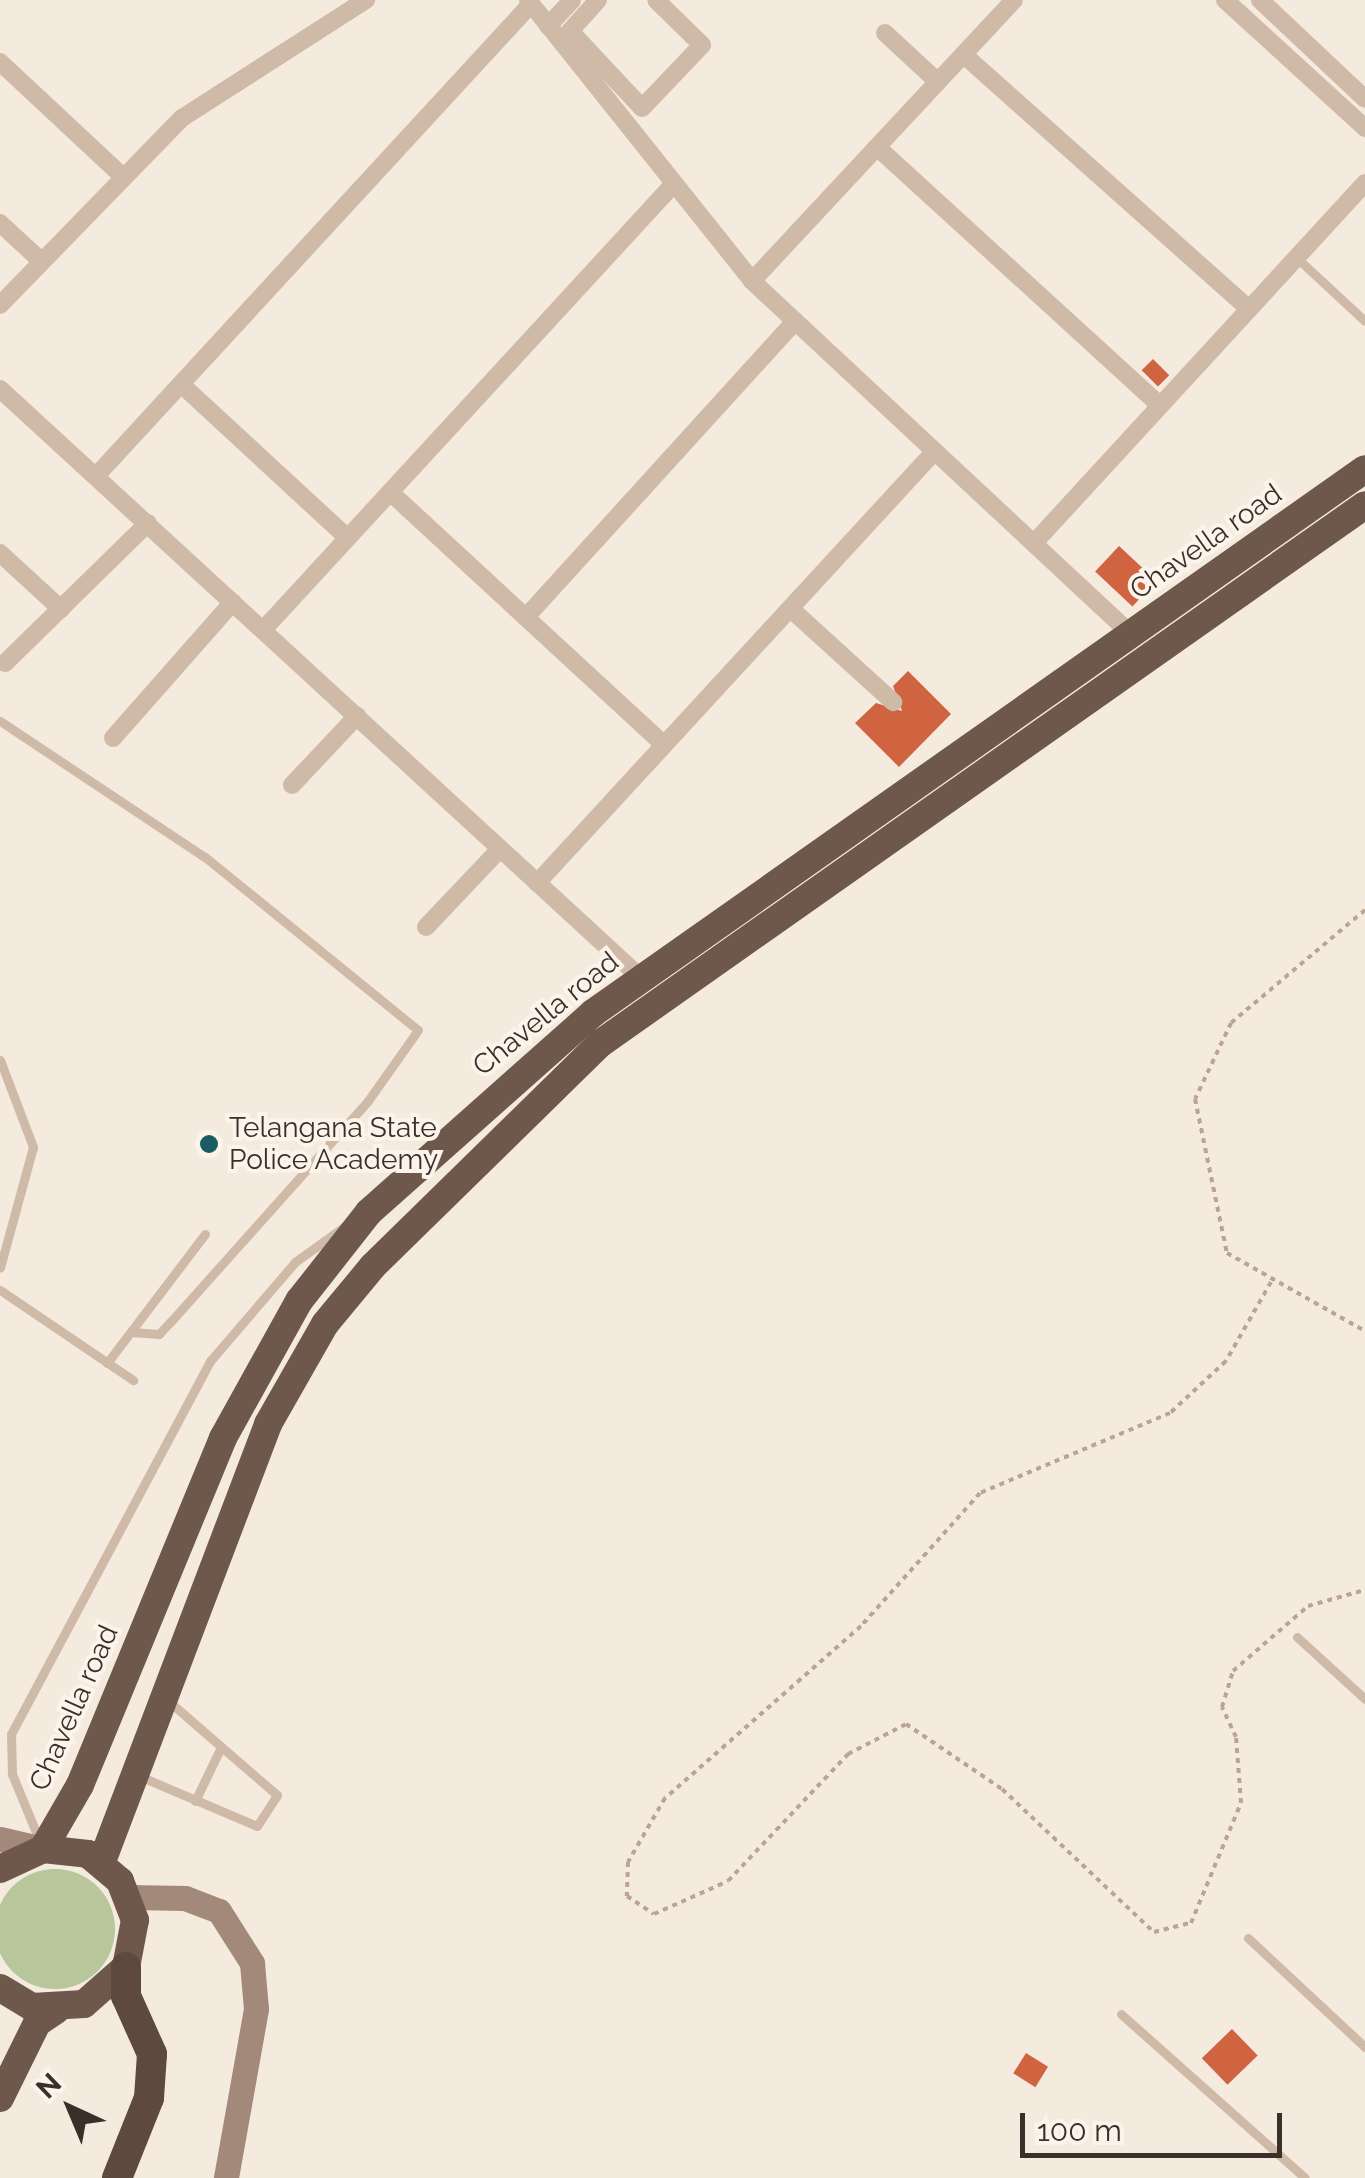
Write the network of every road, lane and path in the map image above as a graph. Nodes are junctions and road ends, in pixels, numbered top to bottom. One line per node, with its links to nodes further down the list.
1 (366, 0): 17 (street)
2 (572, 0): 9 (street)
3 (598, 0): 4 (street)
4 (656, 0)
5 (1014, 0): 11 (street)
6 (1225, 0): 15 (street)
7 (1260, 0): 14 (street)
8 (530, 2): 9 (street); 28 (street)
9 (548, 26): 19 (street)
10 (885, 33): 13 (street)
11 (964, 55): 13 (street); 25 (street)
12 (0, 62): 17 (street)
13 (938, 82): 16 (street)
14 (1365, 99)
15 (1365, 128)
16 (878, 147): 23 (street); 30 (street)
17 (121, 175): 22 (street)
18 (1365, 183): 21 (street)
19 (671, 187): 23 (street); 34 (street)
20 (0, 224): 22 (street)
21 (1296, 257): 25 (street); 27 (lane)
22 (40, 260): 24 (street)
23 (752, 281): 26 (street)
24 (0, 305)
25 (1248, 308): 30 (street)
26 (795, 321): 31 (street); 43 (street)
27 (1365, 322)
28 (182, 386): 33 (street); 37 (street)
29 (0, 389): 33 (street)
30 (1160, 405): 38 (street)
31 (934, 451): 38 (street); 42 (street)
32 (1365, 469): 45 (highway, Chavella road)
33 (96, 476): 36 (street)
34 (390, 492): 37 (street); 43 (street)
35 (1365, 505): 54 (highway, Chavella road)
36 (148, 524): 40 (street); 41 (street)
37 (348, 538): 44 (street)
38 (1034, 543): 45 (street)
39 (0, 553): 41 (street)
40 (233, 602): 44 (street); 50 (street)
41 (61, 608): 46 (street)
42 (792, 610): 47 (street); 51 (street)
43 (526, 617): 51 (street)
44 (264, 630): 48 (street)
45 (1132, 634): 53 (highway, Chavella road)
46 (5, 663)
47 (893, 702)
48 (356, 716): 52 (street); 55 (street)
49 (0, 721): 67 (lane)
50 (113, 738)
51 (664, 744): 56 (street)
52 (292, 786)
53 (883, 809): 54 (highway); 59 (highway, Chavella road)
54 (899, 832): 72 (highway, Chavella road)
55 (500, 848): 56 (street); 58 (street)
56 (537, 882): 59 (street)
57 (1365, 910): 64 (path)
58 (426, 927)
59 (641, 978): 61 (highway, Chavella road)
60 (0, 1060): 63 (lane)
61 (369, 1212): 78 (highway, Chavella road); 78 (lane)
62 (205, 1234): 67 (lane)
63 (0, 1268)
64 (1272, 1282): 66 (path); 70 (path)
65 (0, 1290): 68 (lane)
66 (1365, 1331)
67 (131, 1332): 68 (lane)
68 (107, 1362): 69 (lane)
69 (133, 1380)
70 (1365, 1590)
71 (1297, 1636): 73 (lane)
72 (160, 1695): 74 (lane); 75 (highway, Chavella road)
73 (1365, 1698)
74 (220, 1749): 76 (lane); 76 (lane)
75 (130, 1771): 76 (lane); 79 (highway, Chavella road)
76 (195, 1801)
77 (0, 1839): 78 (main road)
78 (43, 1850): 79 (highway); 80 (highway)
79 (101, 1864): 81 (highway)
80 (0, 1869)
81 (130, 1897): 83 (highway); 90 (main road)
82 (1248, 1938): 87 (lane)
83 (126, 1968): 85 (highway); 89 (highway)
84 (0, 1988): 85 (highway)
85 (56, 2010): 88 (highway)
86 (1120, 2014): 91 (lane)
87 (1365, 2046)
88 (0, 2098)
89 (117, 2178)
90 (226, 2178)
91 (1305, 2178)

